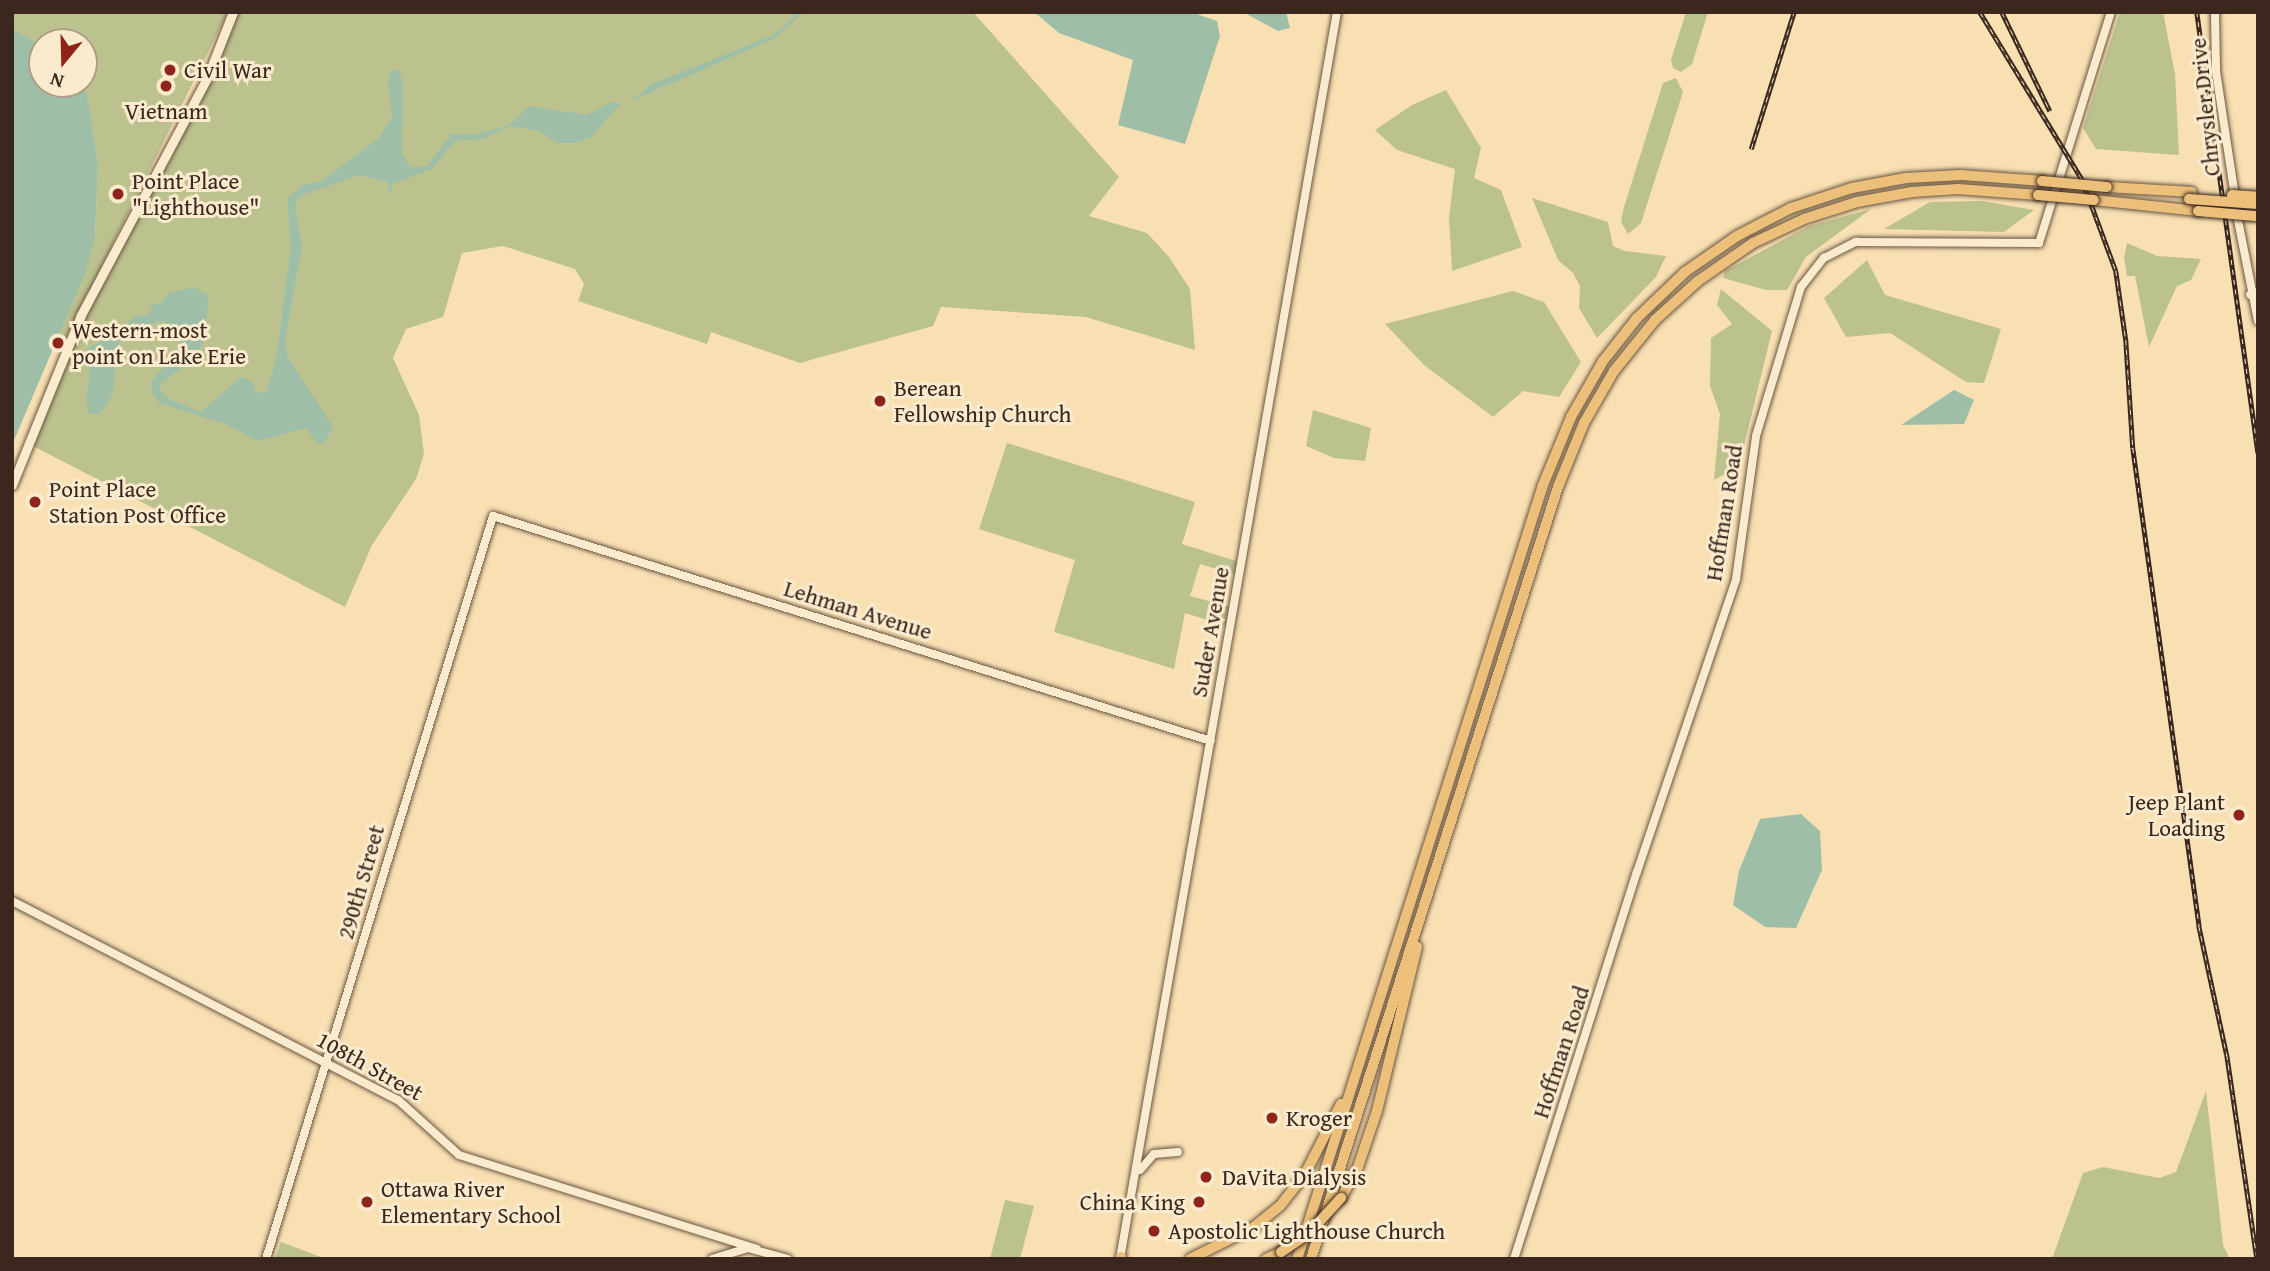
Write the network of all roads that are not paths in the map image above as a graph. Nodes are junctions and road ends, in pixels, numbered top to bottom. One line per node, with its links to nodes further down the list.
1 (233, 12): 11 (main road)
2 (1337, 12): 13 (street, Suder Avenue)
3 (2111, 12): 29 (street, Hoffman Road)
4 (2216, 12): 9 (street, Chrysler Drive)
5 (2191, 195): 6 (highway, bridge); 7 (highway, bridge); 17 (highway, bridge)
6 (2258, 197)
7 (2258, 204)
8 (2256, 217): 14 (highway, bridge)
9 (2254, 293): 10 (street, Chrysler Drive)
10 (2258, 321)
11 (12, 485)
12 (493, 516): 13 (street, Lehman Avenue); 16 (street, 290th Street)
13 (1211, 741): 19 (street, Suder Avenue)
14 (1432, 878): 26 (highway, bridge); 28 (highway)
15 (12, 901): 16 (street, 108th Street)
16 (328, 1064): 20 (street, 108th Street); 22 (street, 290th Street)
17 (1354, 1080): 25 (highway); 27 (highway)
18 (1178, 1152): 19 (street)
19 (1135, 1179): 21 (street, Suder Avenue)
20 (733, 1247): 23 (street); 24 (street)
21 (1121, 1258)
22 (266, 1259)
23 (712, 1259)
24 (788, 1259)
25 (1190, 1259)
26 (1266, 1259)
27 (1297, 1259)
28 (1311, 1259)
29 (1514, 1259)

